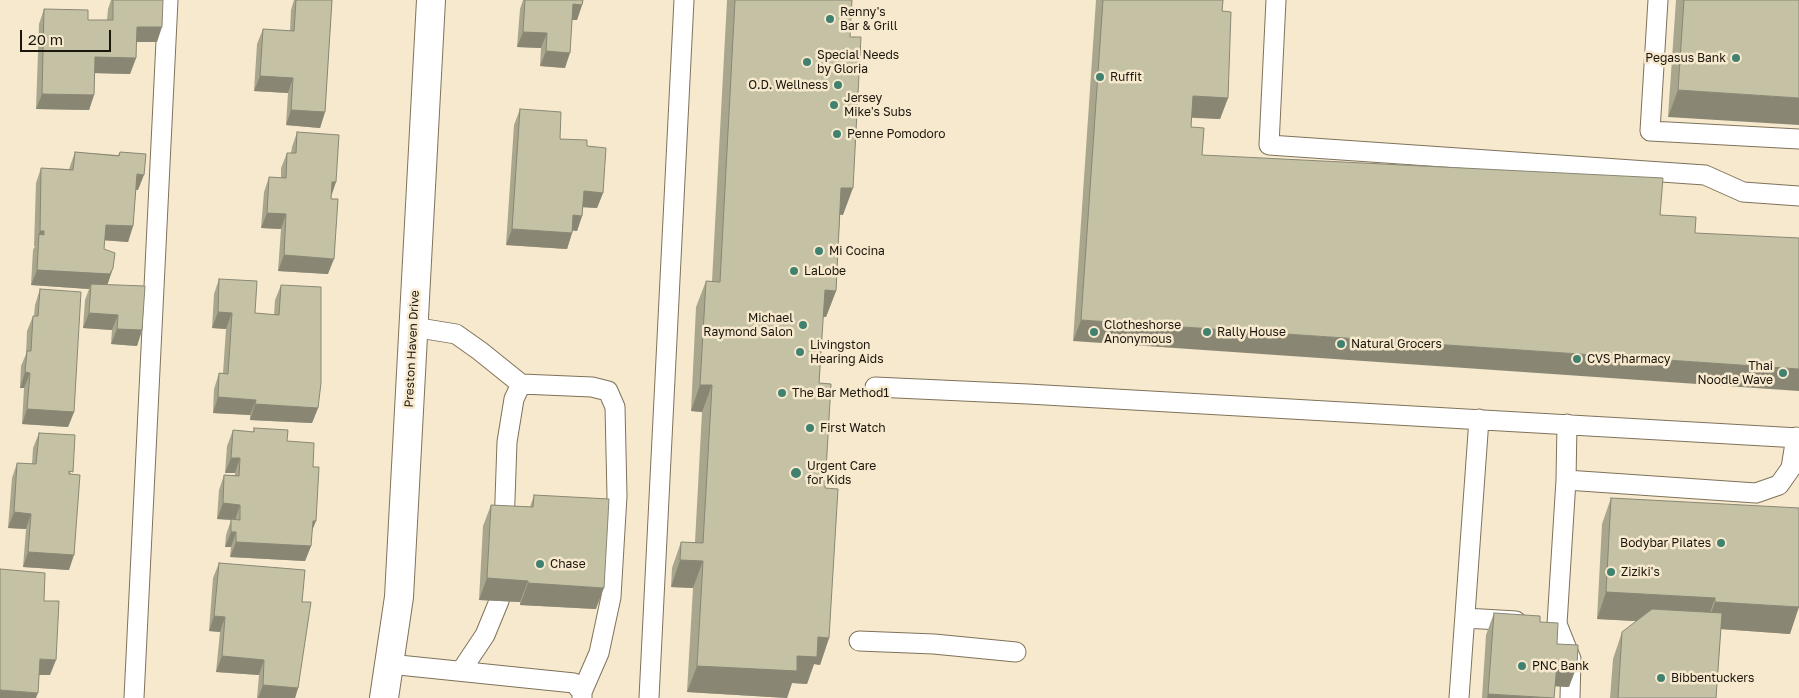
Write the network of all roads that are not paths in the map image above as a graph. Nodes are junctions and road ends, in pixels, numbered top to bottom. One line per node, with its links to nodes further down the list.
1 (168, 0): 24 (lane)
2 (431, 0): 8 (street, Preston Haven Drive)
3 (684, 0): 26 (lane)
4 (1276, 0): 7 (lane)
5 (1658, 0): 6 (lane)
6 (1799, 139)
7 (1799, 196)
8 (413, 328): 9 (lane); 21 (street, Preston Haven Drive)
9 (521, 384): 15 (lane); 23 (lane)
10 (875, 387): 11 (lane)
11 (1479, 419): 12 (lane); 17 (lane)
12 (1567, 424): 13 (lane); 14 (lane)
13 (1797, 437): 14 (lane)
14 (1566, 480): 18 (lane)
15 (504, 528)
16 (500, 601): 22 (lane)
17 (1465, 618): 18 (lane); 27 (lane)
18 (1542, 623): 28 (lane)
19 (859, 641): 20 (lane)
20 (1016, 652)
21 (389, 664): 22 (lane); 25 (street, Preston Haven Drive)
22 (462, 671): 23 (lane)
23 (582, 695)
24 (134, 698)
25 (384, 698)
26 (649, 698)
27 (1459, 698)
28 (1570, 698)

